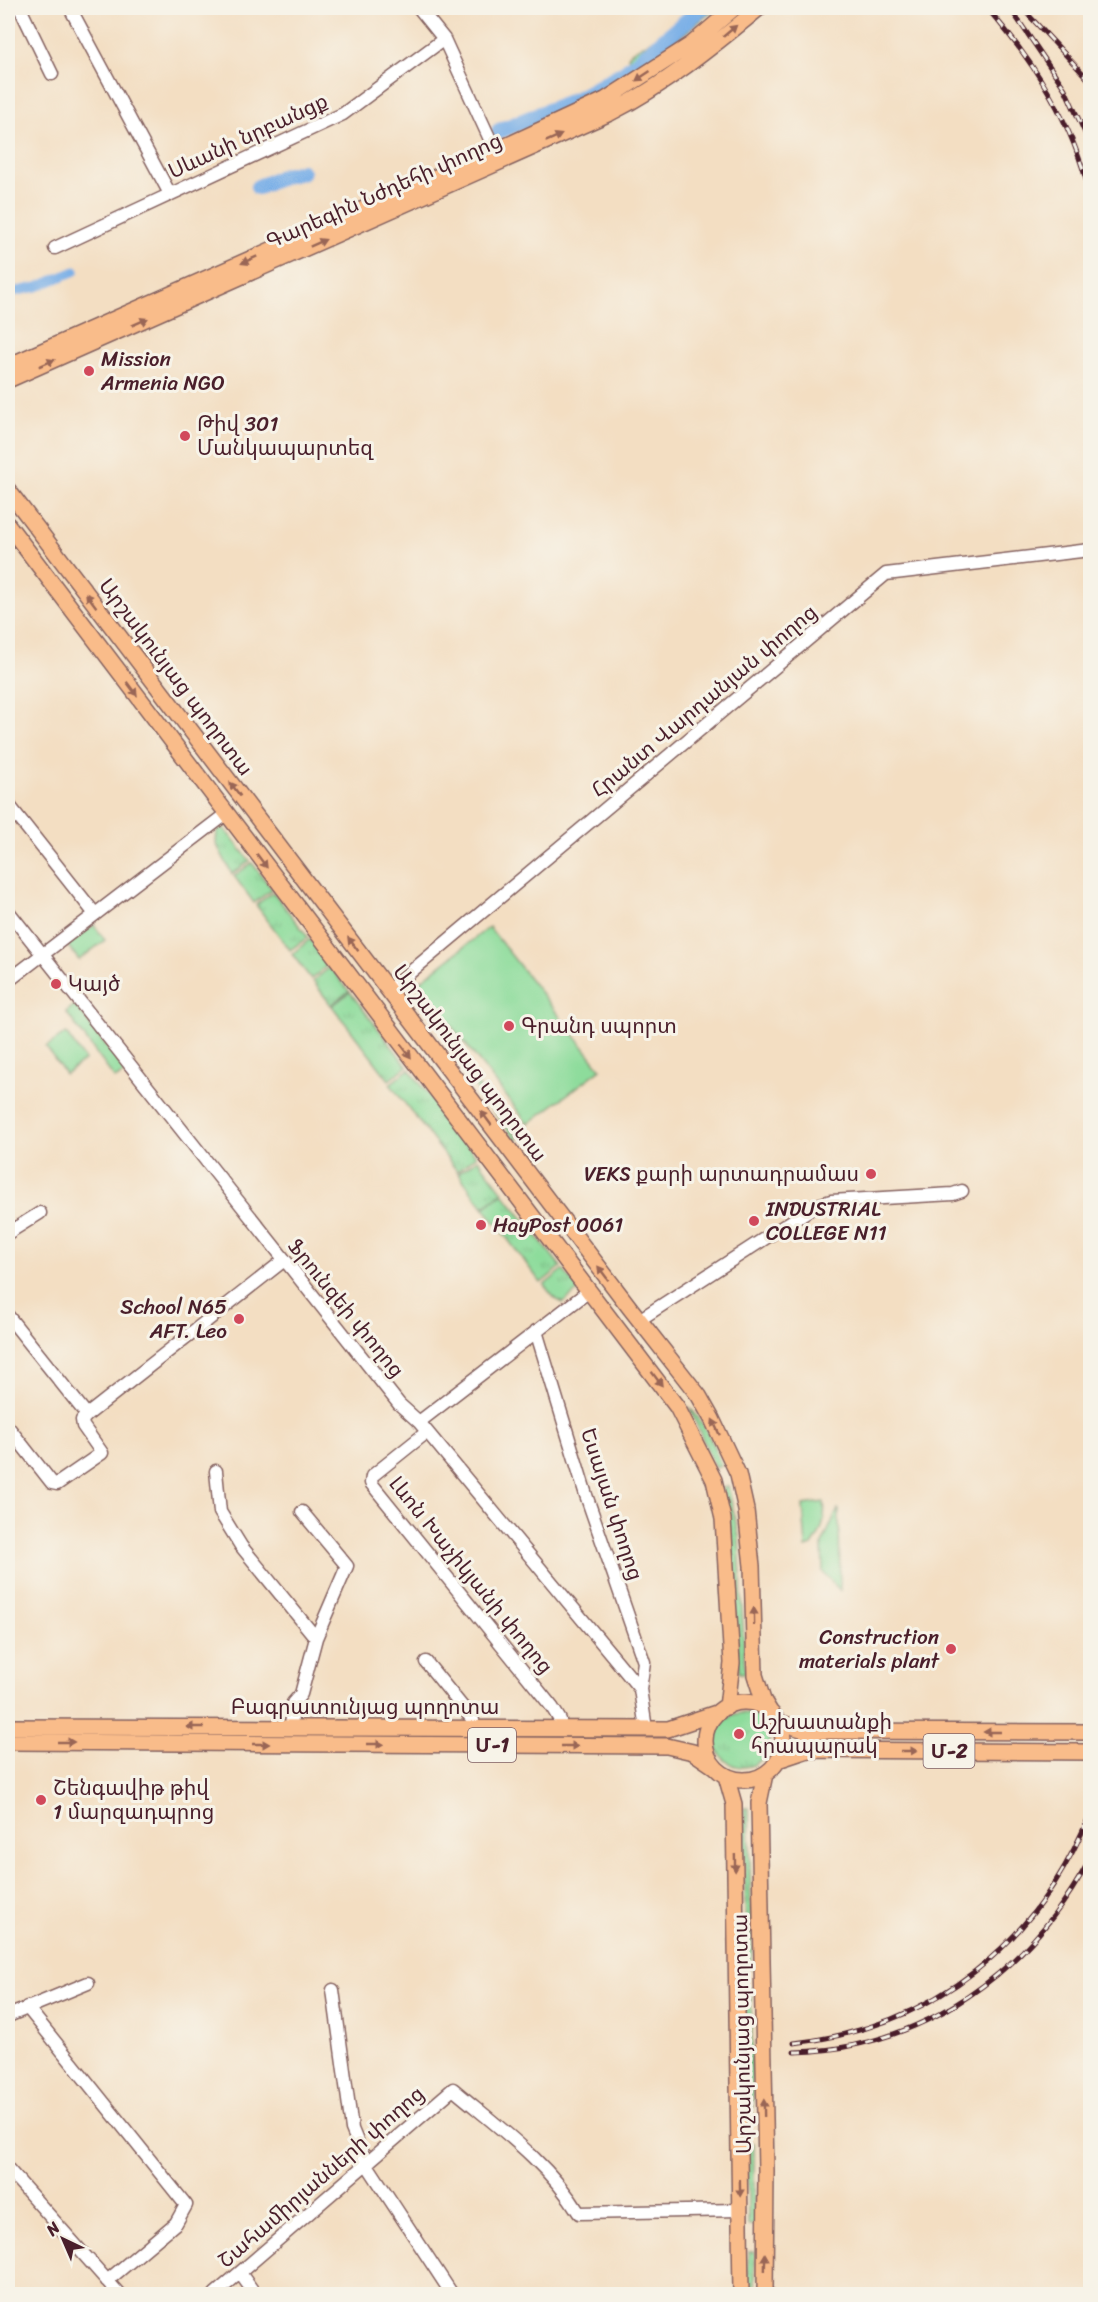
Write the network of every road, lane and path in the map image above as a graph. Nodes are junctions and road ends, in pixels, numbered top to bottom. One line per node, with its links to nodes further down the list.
1 (20, 8): 8 (street)
2 (70, 8): 10 (street)
3 (419, 8): 6 (street)
4 (734, 8): 7 (main road, Գարեգին Նժդեհի փողոց)
5 (759, 8): 7 (main road, Գարեգին Նժդեհի փողոց, one-way to 5)
6 (444, 39): 9 (street); 10 (street, Սևանի նրբանցք)
7 (697, 50): 9 (main road, Գարեգին Նժդեհի փողոց)
8 (52, 74)
9 (498, 157): 12 (main road, Գարեգին Նժդեհի փողոց, one-way to 12); 13 (main road, Գարեգին Նժդեհի փողոց, one-way to 9)
10 (170, 194): 11 (street, Սևանի նրբանցք)
11 (55, 248)
12 (8, 366)
13 (8, 380)
14 (8, 490): 17 (main road, Արշակունյաց պողոտա, one-way to 14)
15 (8, 525): 18 (main road, Արշակունյաց պողոտա)
16 (1090, 550): 27 (street, Հրանտ Վարդանյան փողոց)
17 (106, 620): 18 (main road); 19 (main road, Արշակունյաց պողոտա)
18 (88, 632): 20 (main road, Արշակունյաց պողոտա)
19 (126, 645): 20 (main road); 27 (main road, Արշակունյաց պողոտա, one-way to 19)
20 (110, 660): 22 (main road, Արշակունյաց պողոտա, one-way to 22)
21 (8, 804): 24 (street)
22 (226, 814): 24 (street); 28 (main road, Արշակունյաց պողոտա, one-way to 28)
23 (8, 910): 25 (street, Ֆրունզեի փողոց)
24 (95, 914): 25 (street)
25 (42, 954): 26 (street); 32 (street, Ֆրունզեի փողոց)
26 (8, 981)
27 (389, 990): 28 (main road); 35 (main road, Արշակունյաց պողոտա, one-way to 27)
28 (371, 1004): 33 (main road, Արշակունյաց պողոտա, one-way to 33)
29 (962, 1191): 35 (street)
30 (40, 1213): 31 (street)
31 (8, 1233)
32 (283, 1261): 38 (street); 40 (street, Ֆրունզեի փողոց)
33 (589, 1291): 36 (street, Լևոն Խաչիկյանի փողոց); 37 (main road, Արշակունյաց պողոտա)
34 (8, 1316): 38 (street)
35 (639, 1320): 37 (main road); 42 (main road, Արշակունյաց պողոտա, one-way to 35)
36 (536, 1332): 40 (street, Լևոն Խաչիկյանի փողոց); 47 (street, Եսայան փողոց)
37 (620, 1333): 43 (main road, Արշակունյաց պողոտա, one-way to 43)
38 (87, 1415): 39 (street)
39 (8, 1427)
40 (423, 1427): 47 (street, Ֆրունզեի փողոց); 53 (street, Լևոն Խաչիկյանի փողոց)
41 (216, 1471): 45 (street)
42 (738, 1474): 43 (main road); 49 (main road, Արշակունյաց պողոտա, one-way to 42)
43 (714, 1480): 48 (main road, Արշակունյաց պողոտա)
44 (302, 1512): 45 (street)
45 (316, 1638): 51 (street)
46 (426, 1662): 52 (street)
47 (640, 1689): 54 (street)
48 (723, 1709): 49 (main road); 54 (main road, Բագրատունյաց պողոտա / Մ-1); 59 (main road)
49 (775, 1718): 55 (main road, Մ-2, one-way to 49); 58 (main road)
50 (8, 1727): 51 (main road, Բագրատունյաց պողոտա / Մ-1, one-way to 50)
51 (291, 1728): 52 (main road, Բագրատունյաց պողոտա / Մ-1)
52 (472, 1728): 53 (main road, Բագրատունյաց պողոտա / Մ-1)
53 (560, 1728): 54 (main road, Բագրատունյաց պողոտա / Մ-1)
54 (646, 1729)
55 (1090, 1732)
56 (8, 1742): 59 (main road, Բագրատունյաց պողոտա / Մ-1, one-way to 59)
57 (1090, 1752): 58 (main road, Մ-2, one-way to 57)
58 (778, 1760): 60 (main road)
59 (720, 1771): 60 (main road); 61 (main road, Արշակունյաց պողոտա, one-way to 61)
60 (765, 1774): 62 (main road, Արշակունյաց պողոտա)
61 (736, 1982): 62 (main road); 69 (main road, Արշակունյաց պողոտա, one-way to 69)
62 (762, 1982): 71 (main road, Արշակունյաց պողոտա, one-way to 62)
63 (88, 1983): 65 (street)
64 (333, 1990): 67 (street)
65 (27, 2007): 66 (street); 73 (street)
66 (8, 2016)
67 (366, 2163): 69 (street, Շահամիրյանների փողոց); 72 (street, Շահամիրյանների փողոց); 77 (street)
68 (8, 2169): 73 (street)
69 (740, 2210): 70 (main road, Արշակունյաց պողոտա)
70 (740, 2230): 71 (main road); 78 (main road, Արշակունյաց պողոտա)
71 (766, 2230): 79 (main road, Արշակունյաց պողոտա, one-way to 71)
72 (240, 2273): 75 (street, Շահամիրյանների փողոց); 76 (street)
73 (107, 2281): 74 (street)
74 (119, 2295)
75 (215, 2295)
76 (255, 2295)
77 (452, 2295)
78 (741, 2295)
79 (765, 2295)

